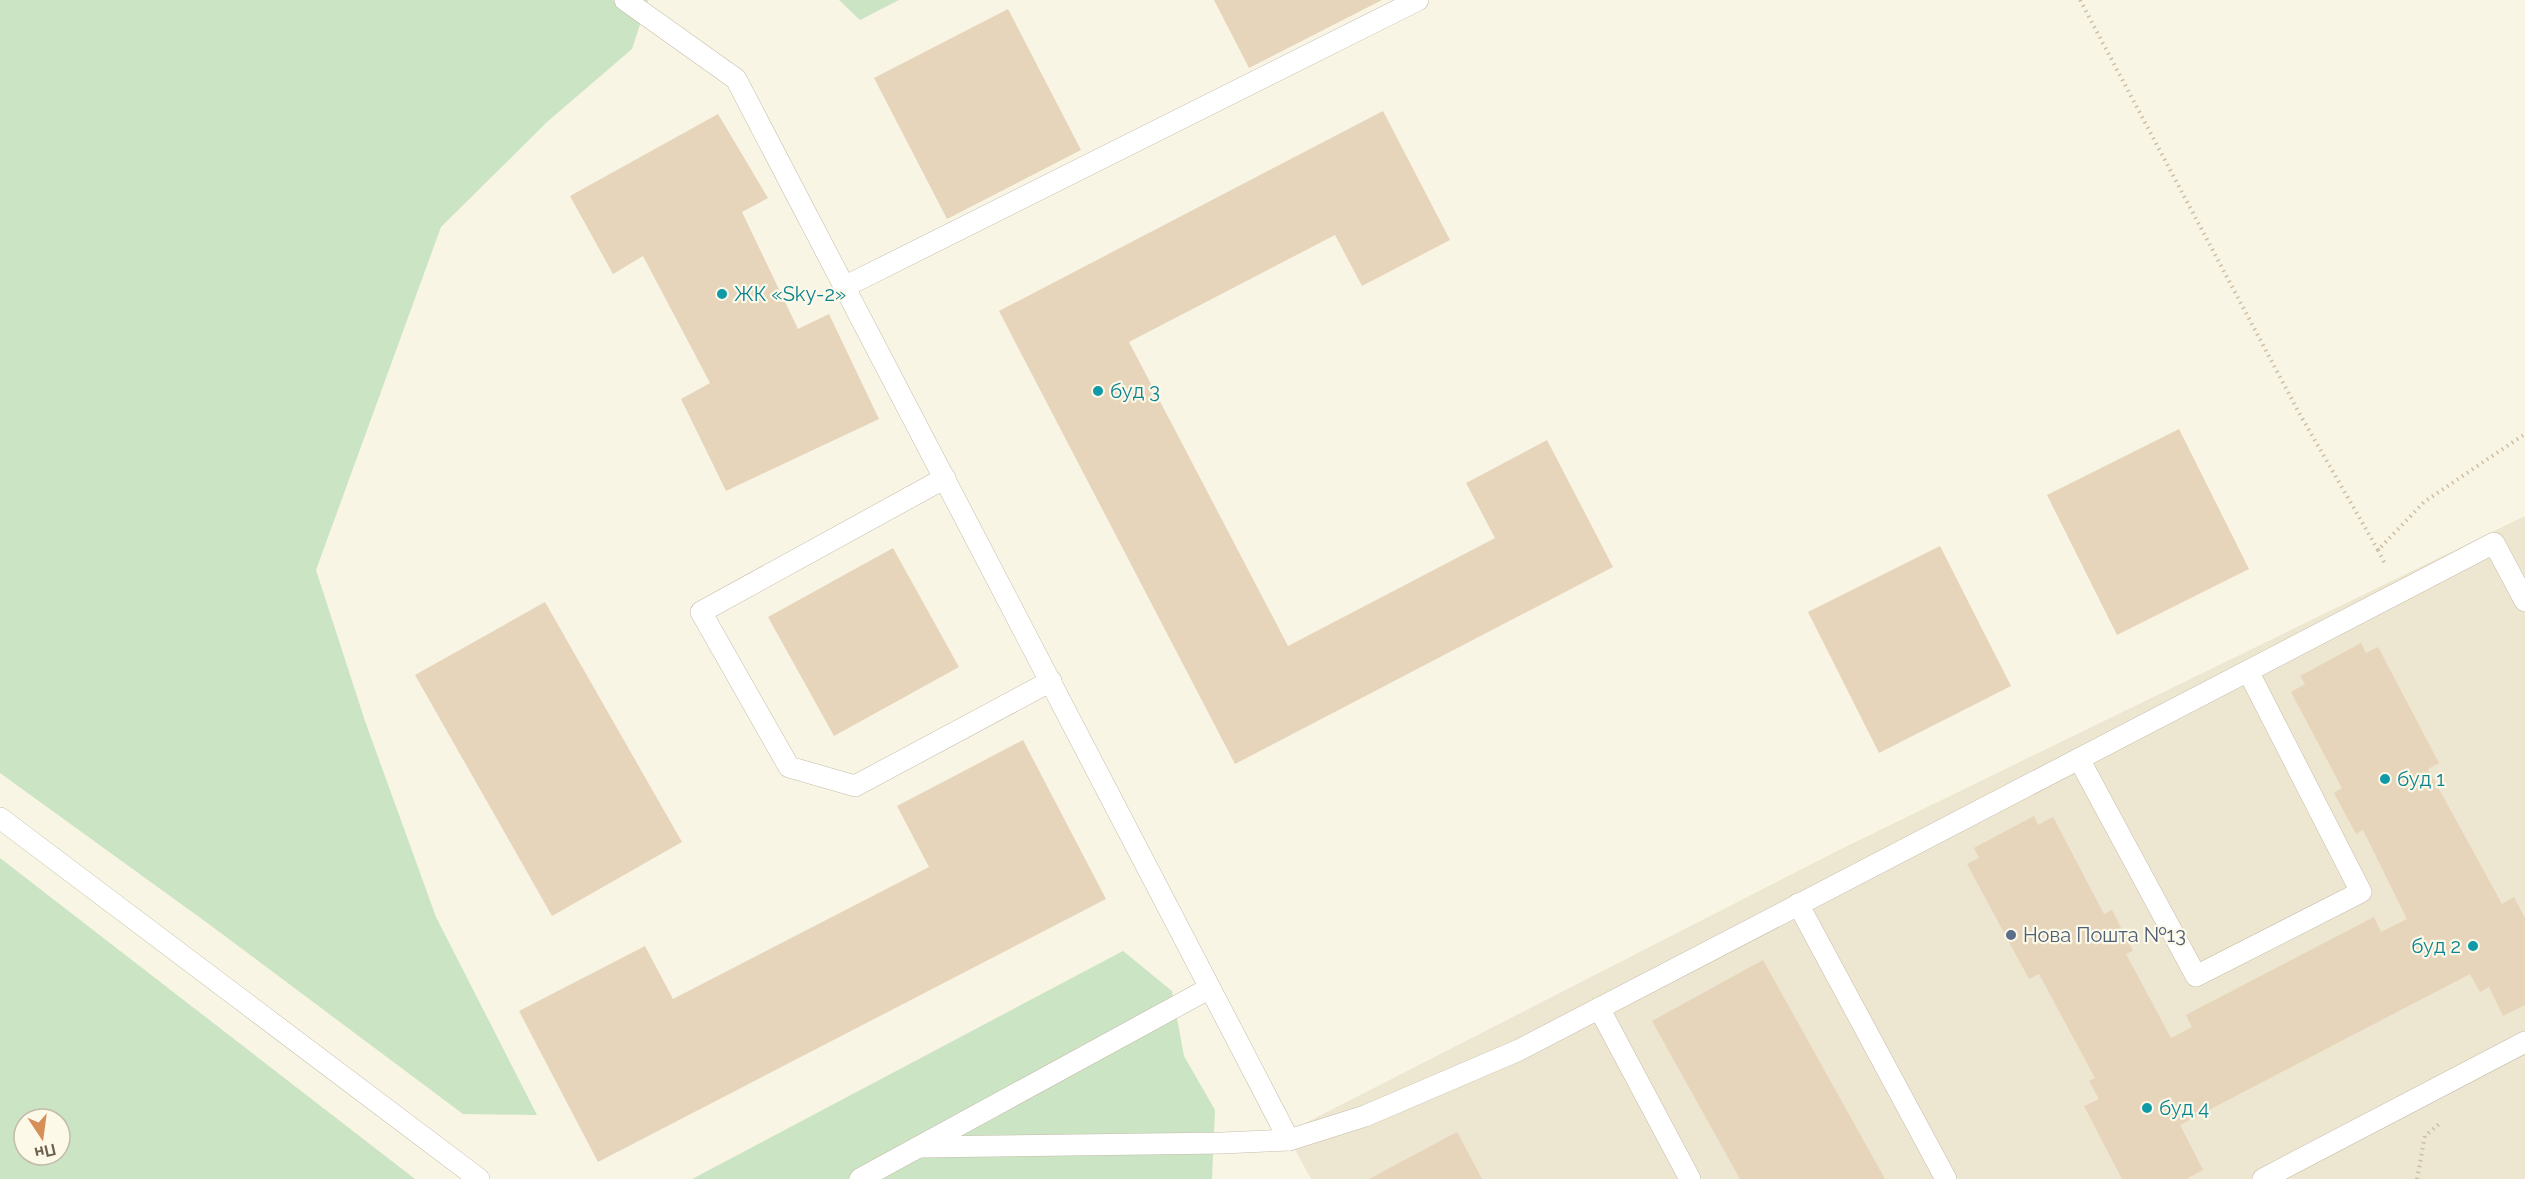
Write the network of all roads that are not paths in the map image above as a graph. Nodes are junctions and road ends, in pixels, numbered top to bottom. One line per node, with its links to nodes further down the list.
1 (625, 0): 3 (lane)
2 (1418, 0): 3 (lane)
3 (844, 287): 4 (lane)
4 (945, 478): 7 (lane); 7 (lane)
5 (2525, 602): 6 (lane)
6 (2248, 671): 8 (lane); 8 (lane)
7 (1051, 681): 11 (lane)
8 (2079, 759): 10 (lane)
9 (0, 818): 16 (lane)
10 (1798, 904): 12 (lane); 19 (lane)
11 (1210, 988): 14 (lane); 15 (lane)
12 (1599, 1008): 14 (lane); 18 (lane)
13 (2525, 1042): 20 (lane)
14 (1289, 1140): 15 (lane)
15 (917, 1147): 17 (lane)
16 (479, 1179)
17 (860, 1179)
18 (1690, 1179)
19 (1946, 1179)
20 (2263, 1179)

